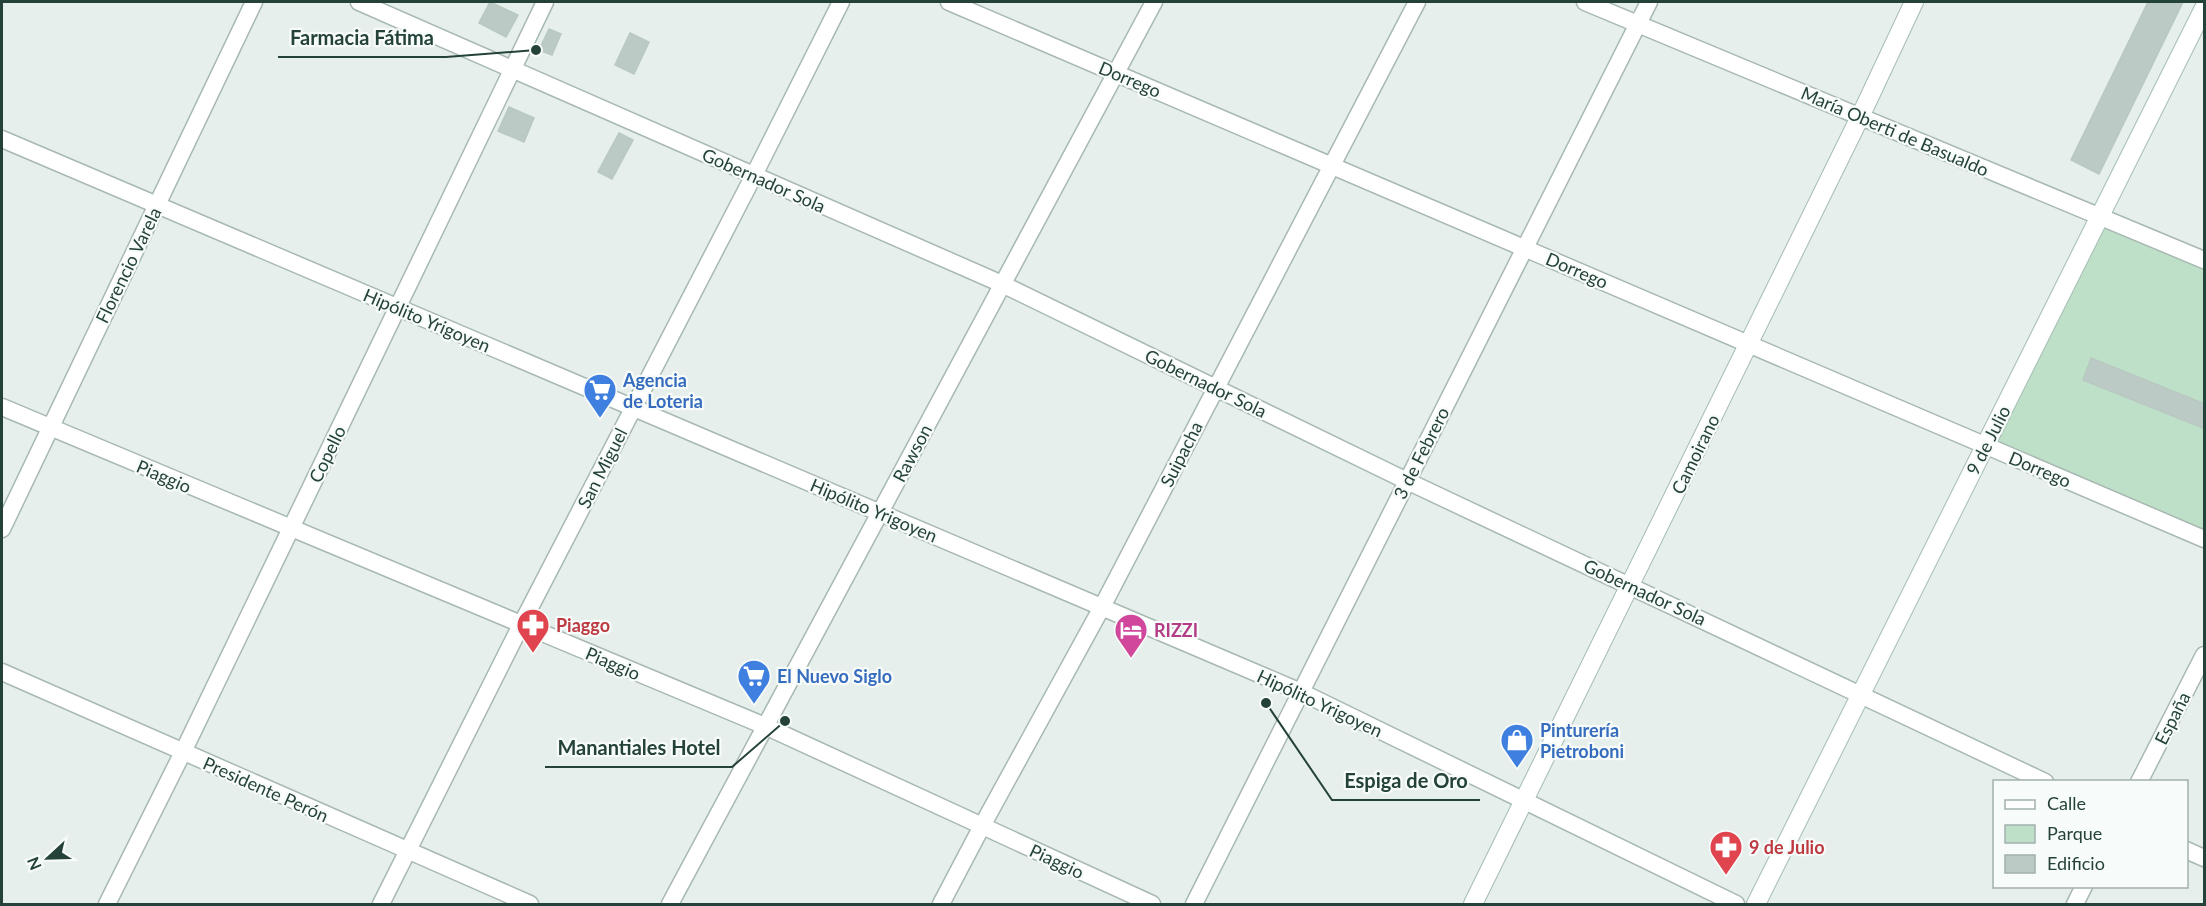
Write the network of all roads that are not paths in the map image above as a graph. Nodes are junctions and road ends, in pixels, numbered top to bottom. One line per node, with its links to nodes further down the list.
1 (254, 2): 19 (street, Florencio Varela)
2 (359, 2): 13 (street, Gobernador Sola)
3 (544, 2): 13 (street, Copello)
4 (841, 2): 18 (street, San Miguel)
5 (949, 2): 14 (street, Dorrego)
6 (1154, 2): 14 (street, Rawson)
7 (1417, 2): 17 (street, Suipacha)
8 (1585, 2): 12 (street, María Oberti de Basualdo)
9 (1649, 2): 12 (street, 3 de Febrero)
10 (1914, 2): 15 (street, Camoirano)
11 (2205, 8): 20 (street, 9 de Julio)
12 (1638, 24): 15 (street, María Oberti de Basualdo); 21 (street, 3 de Febrero)
13 (512, 69): 18 (street, Gobernador Sola); 24 (street, Copello)
14 (1116, 73): 17 (street, Dorrego); 23 (street, Rawson)
15 (1860, 117): 20 (street, María Oberti de Basualdo); 25 (street, Camoirano)
16 (2, 139): 19 (street, Hipólito Yrigoyen)
17 (1331, 165): 21 (street, Dorrego); 26 (street, Suipacha)
18 (754, 175): 23 (street, Gobernador Sola); 28 (street, San Miguel)
19 (157, 205): 24 (street, Hipólito Yrigoyen); 29 (street, Florencio Varela)
20 (2100, 217): 22 (street, María Oberti de Basualdo); 30 (street, 9 de Julio)
21 (1525, 248): 25 (street, Dorrego); 31 (street, 3 de Febrero)
22 (2205, 260)
23 (1002, 285): 26 (street, Gobernador Sola); 32 (street, Rawson)
24 (397, 307): 28 (street, Hipólito Yrigoyen); 34 (street, Copello)
25 (1749, 344): 30 (street, Dorrego); 36 (street, Camoirano)
26 (1215, 388): 31 (street, Gobernador Sola); 37 (street, Suipacha)
27 (2, 407): 29 (street, Piaggio)
28 (633, 408): 32 (street, Hipólito Yrigoyen); 38 (street, San Miguel)
29 (50, 428): 33 (street, Florencio Varela); 34 (street, Piaggio)
30 (1986, 445): 35 (street, Dorrego); 42 (street, 9 de Julio)
31 (1407, 481): 36 (street, Gobernador Sola); 41 (street, 3 de Febrero)
32 (880, 512): 37 (street, Hipólito Yrigoyen); 43 (street, Rawson)
33 (2, 529)
34 (291, 529): 38 (street, Piaggio); 44 (street, Copello)
35 (2205, 539)
36 (1630, 585): 42 (street, Gobernador Sola); 47 (street, Camoirano)
37 (1102, 607): 41 (street, Hipólito Yrigoyen); 48 (street, Suipacha)
38 (521, 625): 43 (street, Piaggio); 50 (street, San Miguel)
39 (2205, 654): 46 (street, España)
40 (2, 672): 44 (street, Presidente Perón)
41 (1301, 692): 47 (street, Hipólito Yrigoyen); 59 (street, 3 de Febrero)
42 (1861, 693): 45 (street, Gobernador Sola); 62 (street, 9 de Julio)
43 (765, 726): 48 (street, Piaggio); 56 (street, Rawson)
44 (183, 752): 50 (street, Presidente Perón); 53 (street, Copello)
45 (2041, 780)
46 (2140, 780)
47 (1525, 801): 60 (street, Camoirano); 61 (street, Hipólito Yrigoyen)
48 (982, 826): 57 (street, Suipacha); 58 (street, Piaggio)
49 (2188, 850): 51 (street)
50 (408, 851): 54 (street, San Miguel); 55 (street, Presidente Perón)
51 (2205, 858)
52 (2083, 888): 63 (street)
53 (107, 904)
54 (381, 904)
55 (530, 904)
56 (670, 904)
57 (941, 904)
58 (1152, 904)
59 (1194, 904)
60 (1473, 904)
61 (1736, 904)
62 (1756, 904)
63 (2075, 904)

